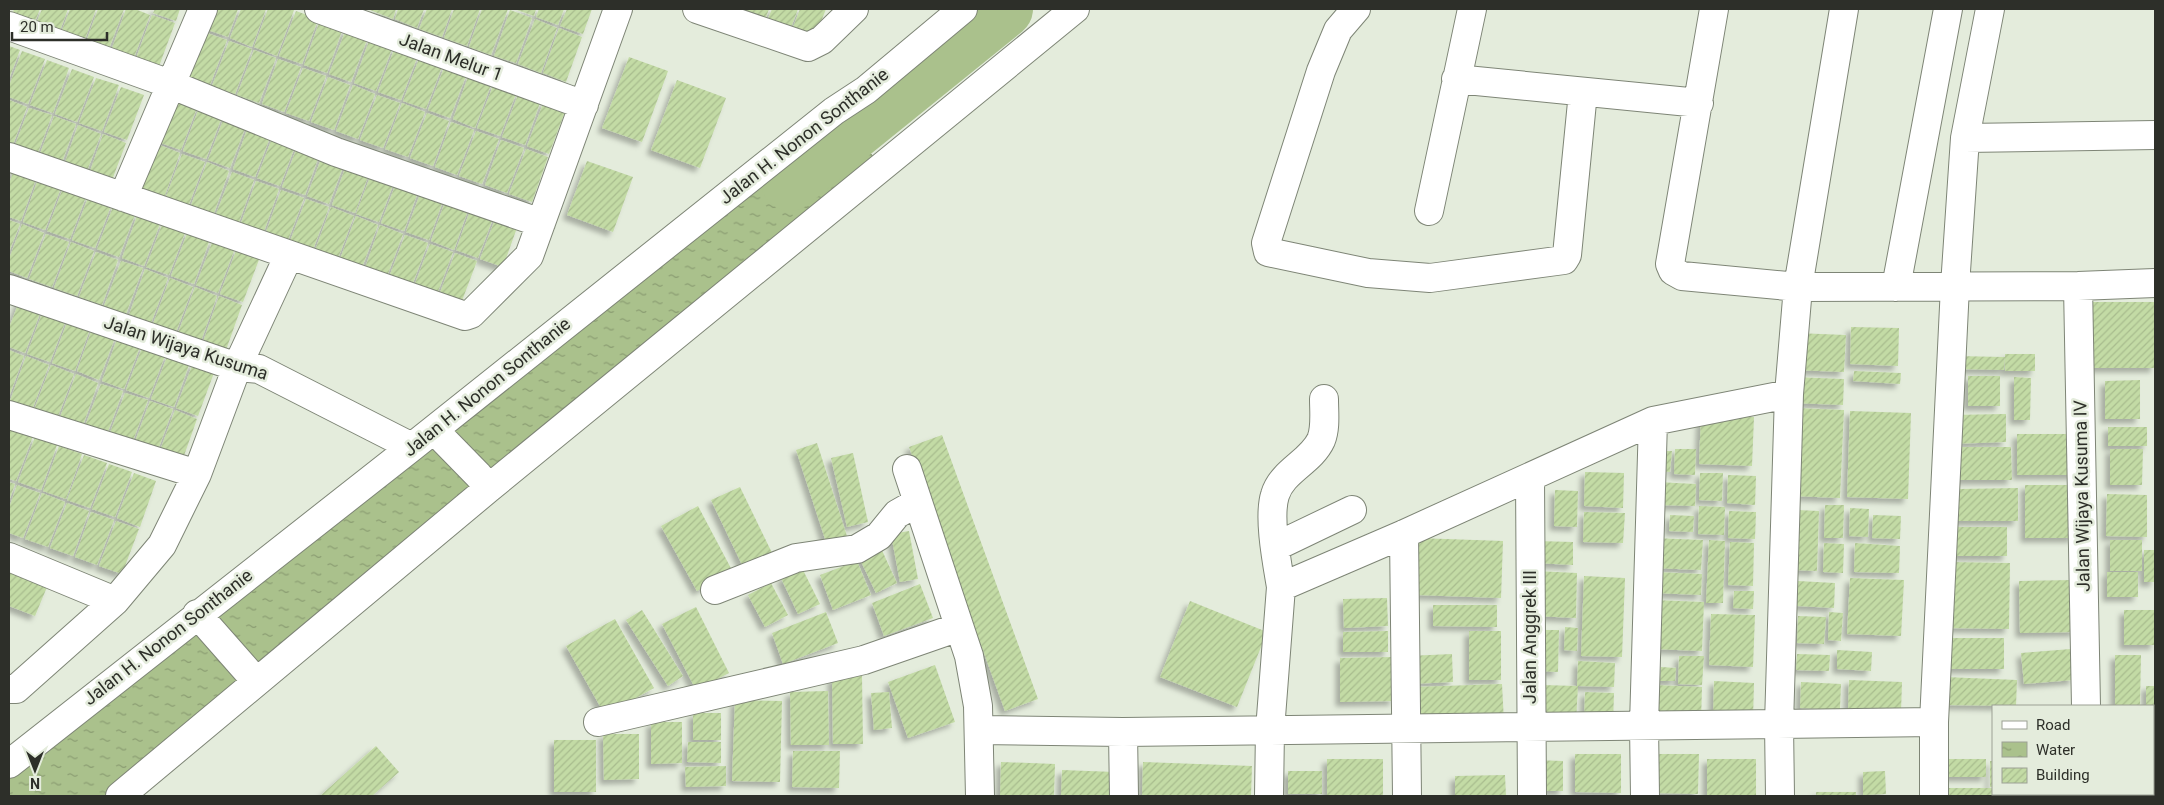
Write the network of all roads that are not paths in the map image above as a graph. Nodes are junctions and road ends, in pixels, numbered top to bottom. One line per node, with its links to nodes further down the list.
1 (203, 9): 16 (street)
2 (319, 9): 19 (street, Jalan Melur 1)
3 (618, 9): 19 (street)
4 (697, 9): 5 (street)
5 (854, 9)
6 (963, 9): 38 (street, Jalan H. Nonon Sonthanie)
7 (1075, 9): 43 (street)
8 (1356, 9): 17 (street)
9 (1472, 9): 15 (street)
10 (1714, 9): 18 (street)
11 (1844, 9): 30 (street)
12 (1948, 9): 31 (street)
13 (1990, 9): 21 (street)
14 (9, 26): 16 (street)
15 (1456, 79): 17 (street); 24 (street)
16 (170, 84): 23 (street); 25 (street)
17 (1583, 92): 18 (street)
18 (1699, 103): 30 (street)
19 (584, 106): 25 (street)
20 (2155, 135): 21 (street)
21 (1965, 138): 28 (street)
22 (9, 157): 23 (street)
23 (123, 197): 26 (street)
24 (1429, 211)
25 (541, 223): 26 (street)
26 (289, 255): 33 (street)
27 (2155, 283): 29 (street)
28 (1955, 286): 29 (street); 31 (street); 58 (street)
29 (2078, 286): 56 (street, Jalan Wijaya Kusuma IV)
30 (1798, 287): 31 (street); 34 (street)
31 (1896, 287)
32 (9, 288): 33 (street, Jalan Wijaya Kusuma)
33 (237, 367): 39 (street, Jalan Wijaya Kusuma); 41 (street)
34 (1789, 394): 37 (street); 59 (street)
35 (1324, 399): 47 (street)
36 (9, 415): 41 (street)
37 (1653, 421): 42 (street); 60 (street)
38 (439, 435): 39 (street, Jalan H. Nonon Sonthanie); 43 (street)
39 (412, 447): 52 (street, Jalan H. Nonon Sonthanie)
40 (906, 469): 44 (street)
41 (197, 474): 51 (street)
42 (1530, 477): 46 (street); 61 (street, Jalan Anggrek III)
43 (484, 481): 54 (street)
44 (918, 502): 50 (street); 53 (street)
45 (1352, 510): 47 (street)
46 (1404, 534): 49 (street); 62 (street)
47 (1275, 547): 49 (street)
48 (9, 557): 51 (street)
49 (1281, 586): 64 (street)
50 (714, 590)
51 (115, 601): 55 (street)
52 (197, 614): 54 (street); 66 (street, Jalan H. Nonon Sonthanie)
53 (959, 627): 57 (street); 63 (street)
54 (248, 671): 67 (street)
55 (9, 689)
56 (2086, 705)
57 (598, 722)
58 (1934, 722): 59 (street); 75 (street)
59 (1779, 724): 60 (street); 74 (street)
60 (1644, 725): 61 (street); 73 (street)
61 (1530, 727): 62 (street); 72 (street, Jalan Anggrek III)
62 (1407, 728): 64 (street); 71 (street)
63 (979, 730): 65 (street); 68 (street)
64 (1270, 730): 65 (street); 70 (street)
65 (1123, 732): 69 (street)
66 (9, 764)
67 (120, 796)
68 (980, 796)
69 (1124, 796)
70 (1270, 796)
71 (1407, 796)
72 (1532, 796)
73 (1645, 796)
74 (1780, 796)
75 (1934, 796)

